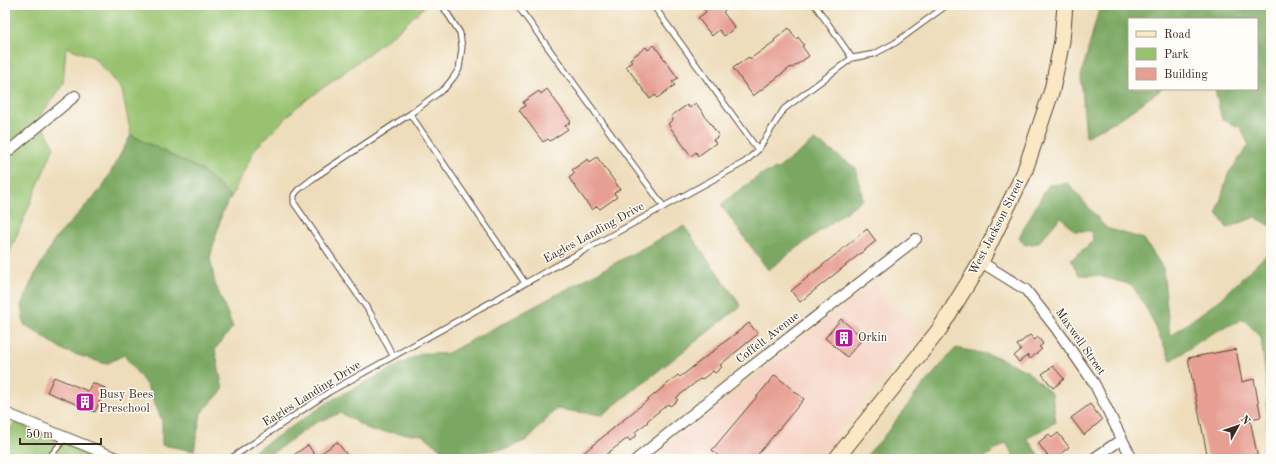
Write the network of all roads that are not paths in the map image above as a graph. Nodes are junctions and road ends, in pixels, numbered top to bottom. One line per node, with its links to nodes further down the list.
1 (442, 5): 9 (lane)
2 (518, 5): 12 (lane)
3 (653, 5): 10 (lane)
4 (815, 5): 7 (lane)
5 (947, 5): 7 (lane, Eagles Landing Drive)
6 (1065, 5): 14 (street, West Jackson Street)
7 (852, 58): 10 (lane, Eagles Landing Drive)
8 (75, 96): 11 (street)
9 (410, 114): 15 (lane); 16 (lane)
10 (758, 150): 12 (lane, Eagles Landing Drive)
11 (5, 154)
12 (664, 207): 15 (lane, Eagles Landing Drive)
13 (916, 239): 23 (street, Coffelt Avenue)
14 (981, 262): 19 (street, Maxwell Street); 24 (street, West Jackson Street)
15 (525, 283): 16 (lane, Eagles Landing Drive)
16 (393, 356): 22 (lane, Eagles Landing Drive)
17 (5, 413): 18 (street)
18 (66, 437): 20 (lane); 21 (street)
19 (1122, 439): 25 (street); 26 (street, Maxwell Street)
20 (48, 459)
21 (119, 459)
22 (230, 459)
23 (637, 459)
24 (836, 459)
25 (1093, 459)
26 (1132, 459)

